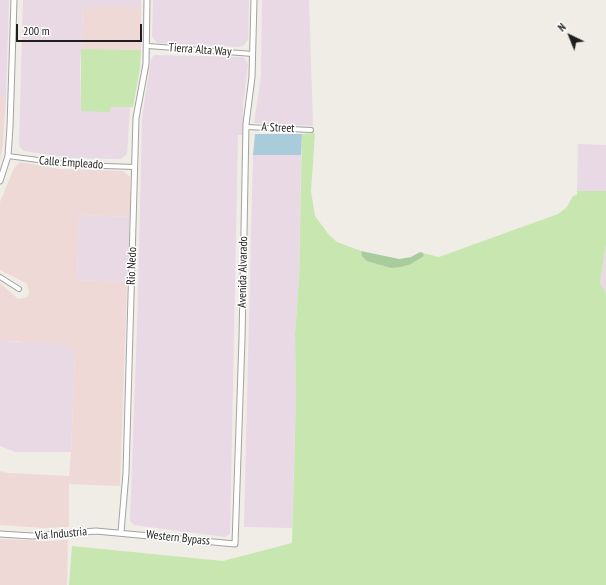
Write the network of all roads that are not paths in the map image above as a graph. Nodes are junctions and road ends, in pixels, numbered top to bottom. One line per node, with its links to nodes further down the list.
1 (14, 0): 8 (street)
2 (147, 0): 4 (street, Rio Nedo)
3 (254, 0): 5 (street, Avenida Alvarado)
4 (148, 46): 5 (street, Tierra Alta Way); 9 (street, Rio Nedo)
5 (253, 54): 6 (street, Avenida Alvarado)
6 (246, 127): 7 (street, A Street); 15 (street, Avenida Alvarado)
7 (311, 130)
8 (8, 156): 9 (street, Calle Empleado); 10 (street)
9 (134, 167): 13 (street, Rio Nedo)
10 (0, 181)
11 (0, 277): 12 (street)
12 (19, 290)
13 (121, 532): 14 (street, Via Industria); 15 (street, Western Bypass)
14 (0, 534)
15 (235, 544)

